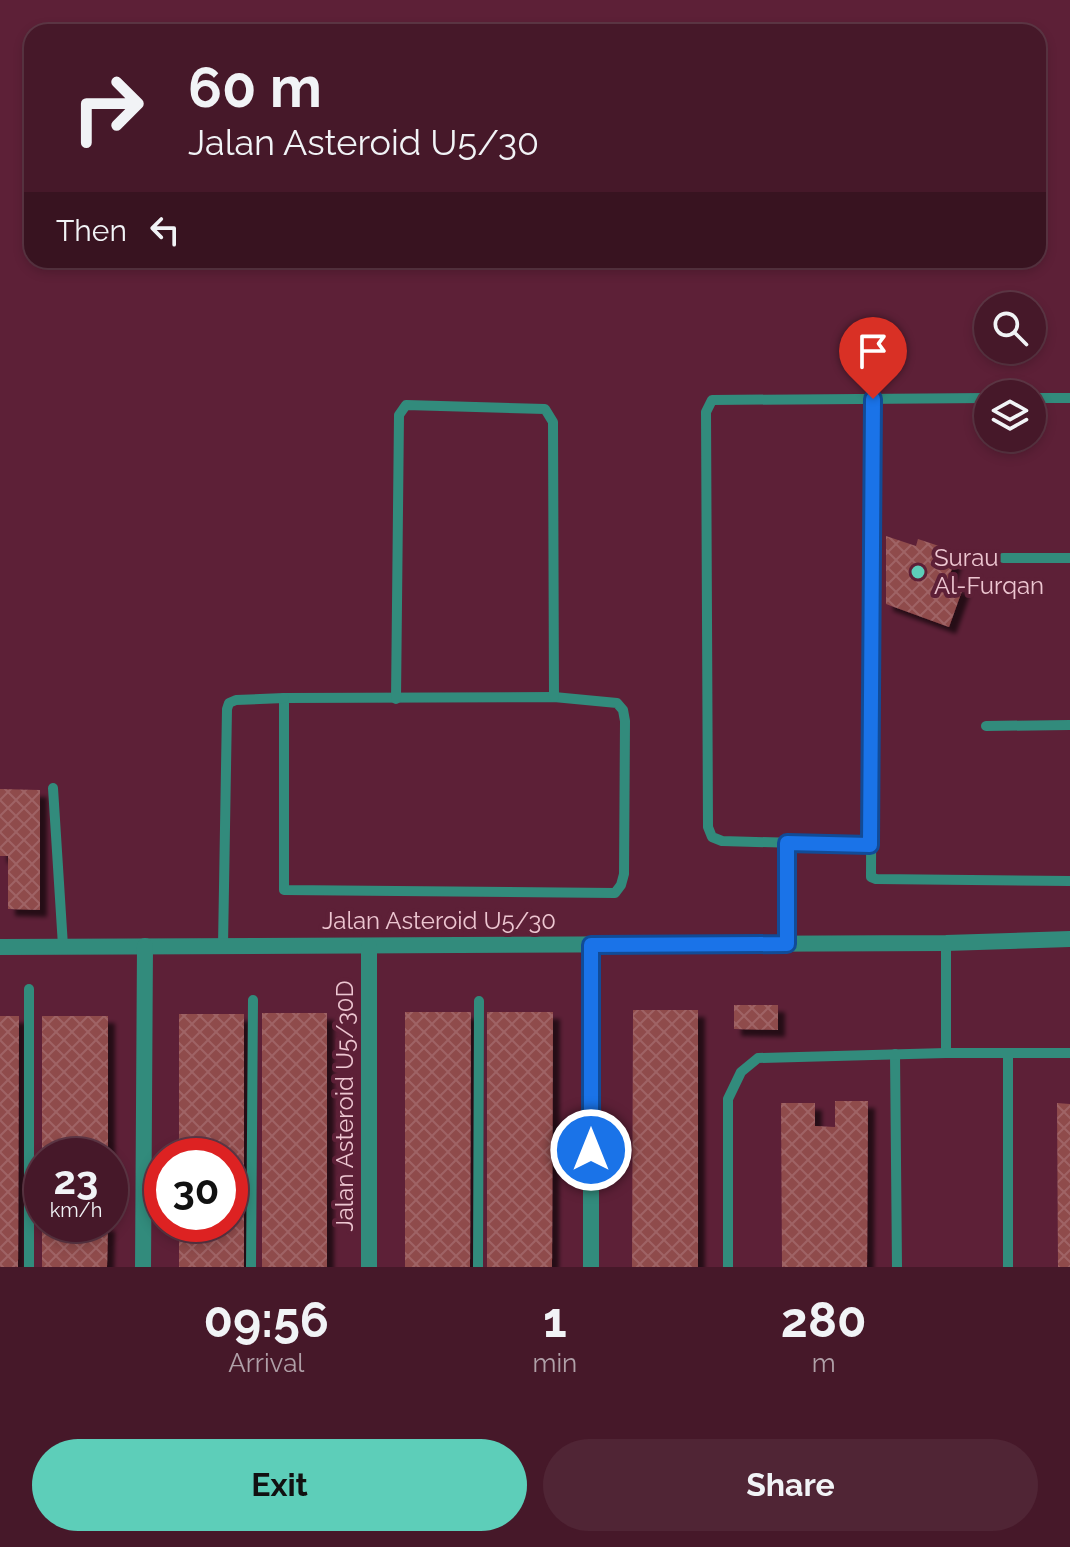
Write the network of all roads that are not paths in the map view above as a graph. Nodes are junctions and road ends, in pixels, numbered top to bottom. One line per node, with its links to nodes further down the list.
1 (974, 398): 4 (lane)
2 (1046, 398): 3 (lane)
3 (1070, 398)
4 (873, 399): 13 (lane); 14 (lane)
5 (1003, 558): 6 (lane)
6 (1070, 558)
7 (554, 697): 8 (lane); 9 (lane); 9 (lane)
8 (284, 698): 9 (lane); 22 (lane)
9 (396, 699)
10 (1070, 725): 11 (lane)
11 (986, 726)
12 (53, 788): 20 (lane)
13 (787, 843): 14 (lane); 18 (lane)
14 (870, 845): 15 (lane)
15 (1070, 881)
16 (1070, 939): 17 (street, Jalan Asteroid U5/30)
17 (946, 943): 18 (street, Jalan Asteroid U5/30); 28 (lane)
18 (787, 944): 19 (street, Jalan Asteroid U5/30)
19 (591, 945): 23 (street, Jalan Asteroid U5/30); 37 (street)
20 (63, 946): 21 (street, Jalan Asteroid U5/30); 24 (street, Jalan Asteroid U5/30)
21 (145, 946): 22 (street, Jalan Asteroid U5/30); 33 (street)
22 (223, 946): 23 (street, Jalan Asteroid U5/30)
23 (369, 946): 35 (street, Jalan Asteroid U5/30D)
24 (0, 947)
25 (29, 989): 32 (lane)
26 (253, 1000): 34 (lane)
27 (479, 1001): 36 (lane)
28 (946, 1053): 29 (lane); 31 (lane)
29 (1008, 1053): 30 (lane); 40 (lane)
30 (1070, 1053)
31 (895, 1054): 38 (lane); 39 (lane)
32 (29, 1267)
33 (143, 1267)
34 (251, 1267)
35 (369, 1267)
36 (478, 1267)
37 (591, 1267)
38 (728, 1267)
39 (897, 1267)
40 (1008, 1267)

